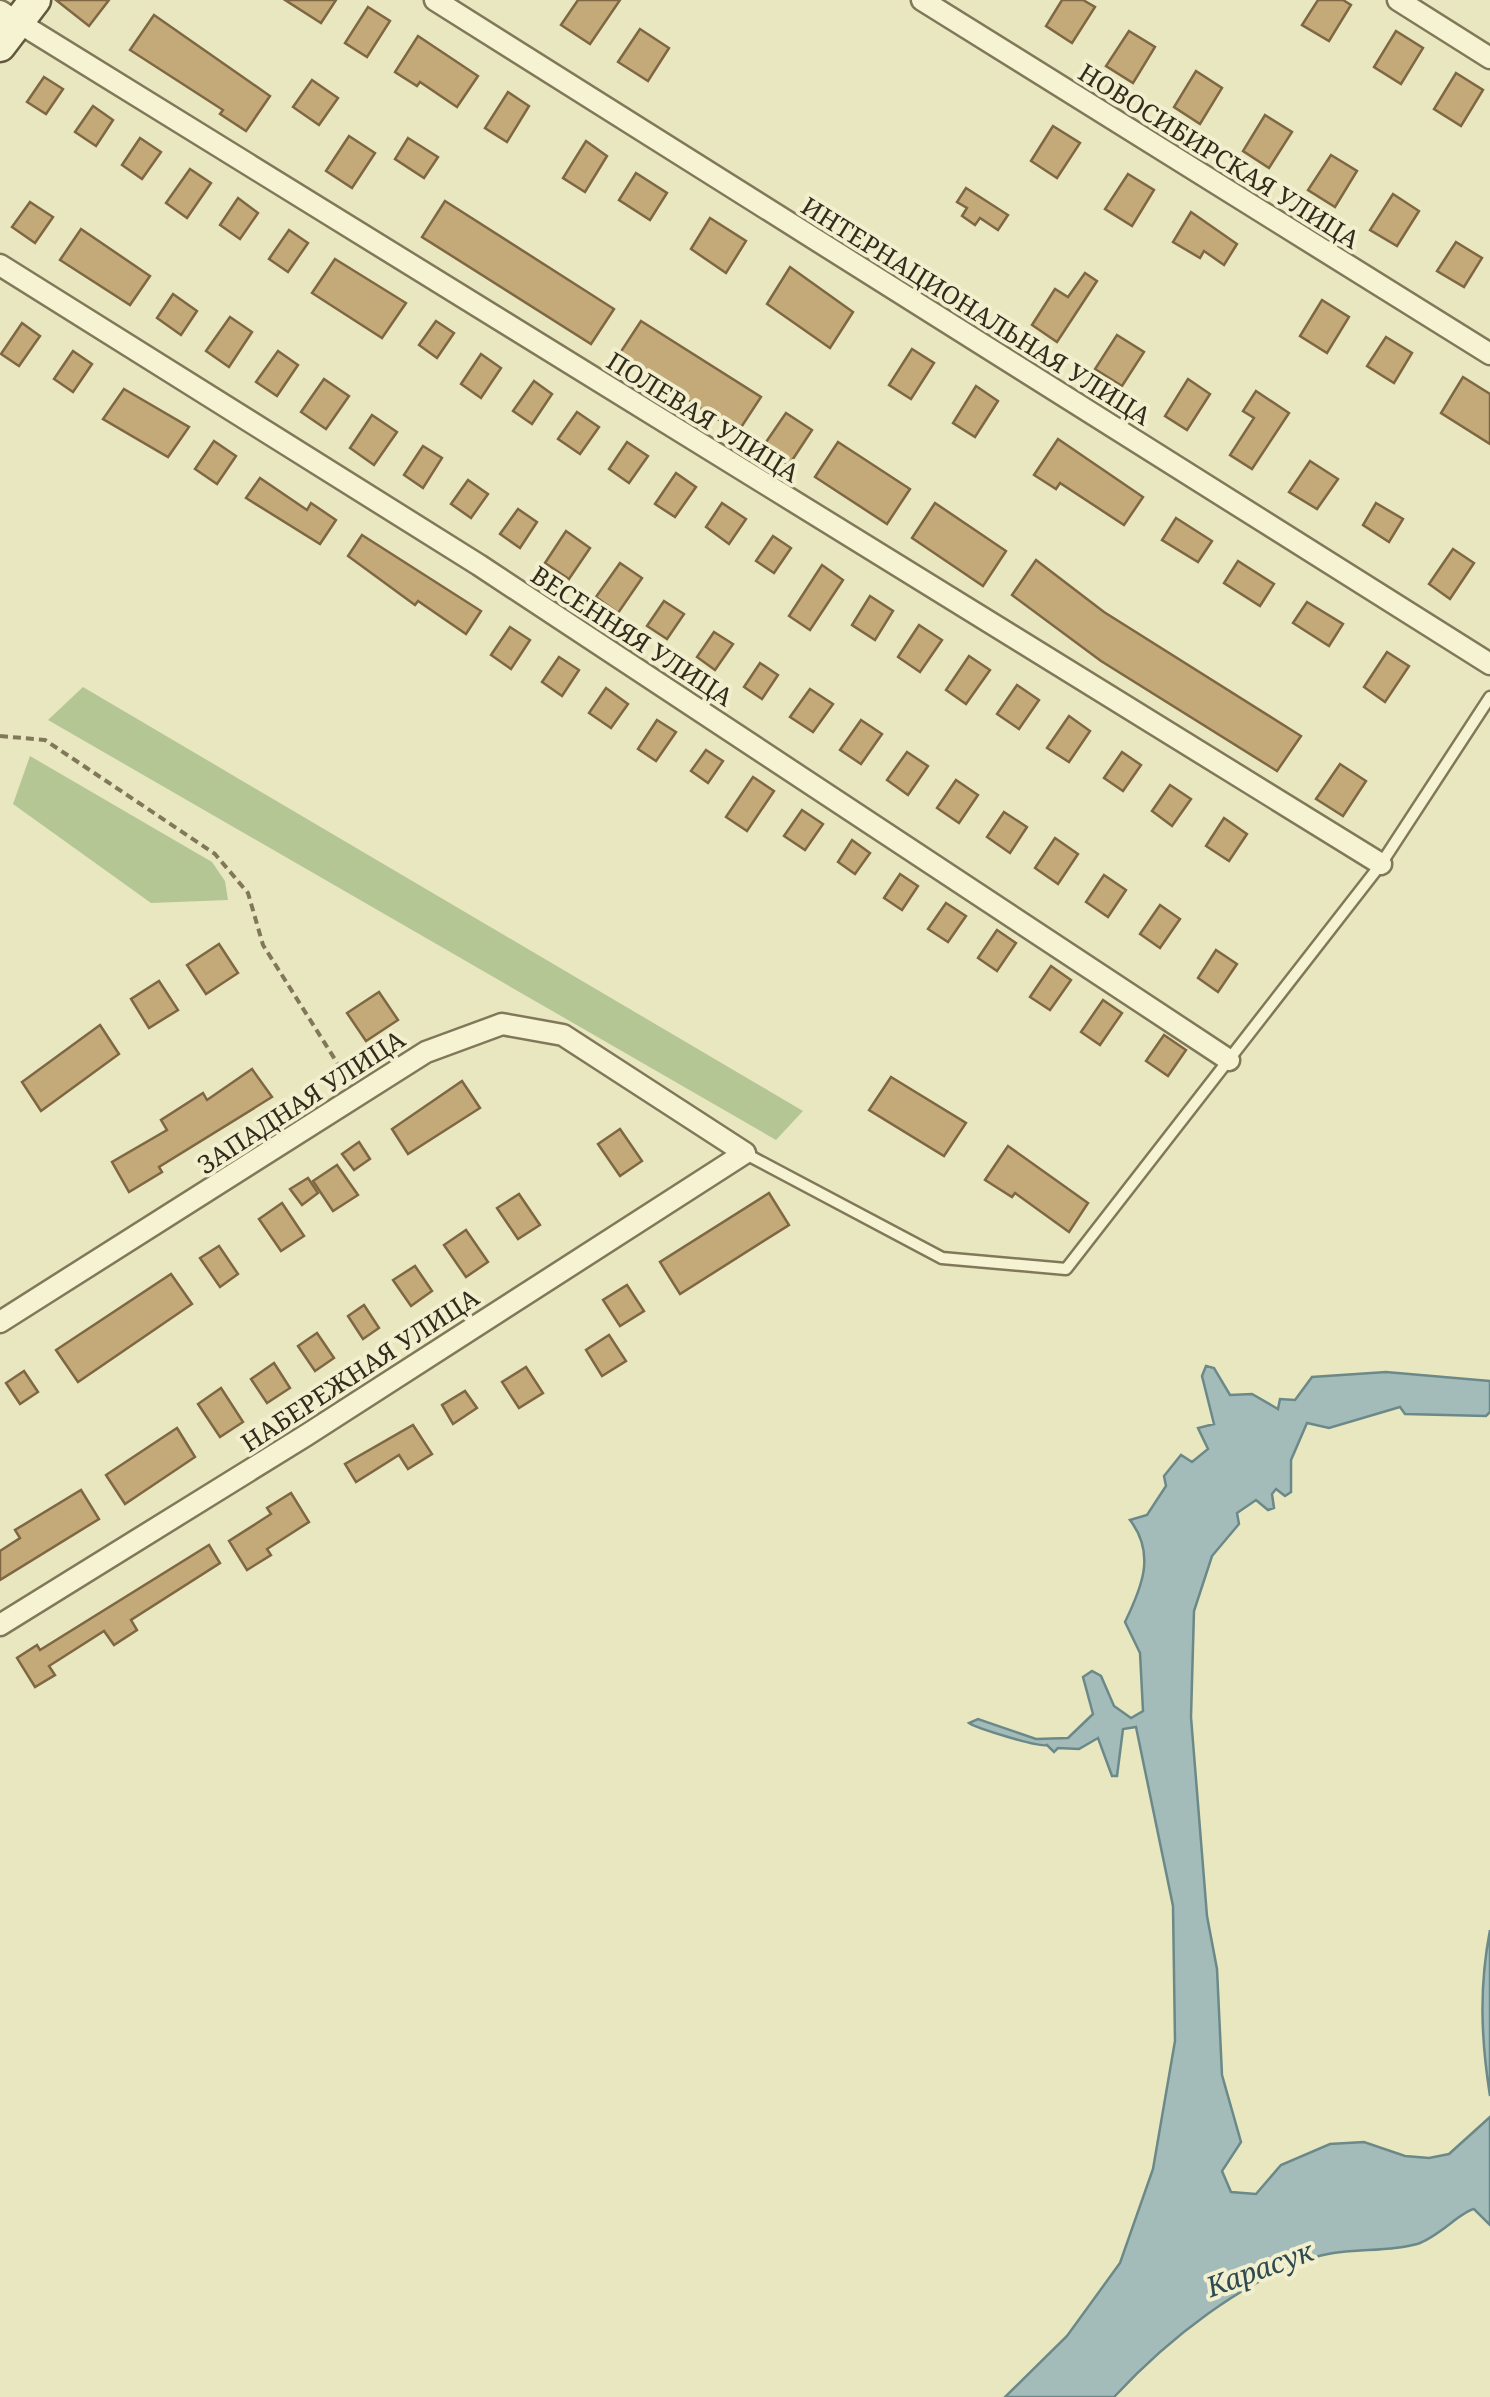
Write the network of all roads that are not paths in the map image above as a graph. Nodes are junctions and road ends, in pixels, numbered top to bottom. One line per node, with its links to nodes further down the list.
1 (434, 0): 8 (street, ИНТЕРНАЦИОНАЛЬНАЯ УЛИЦА)
2 (922, 0): 7 (street, НОВОСИБИРСКАЯ УЛИЦА)
3 (1398, 0): 5 (street)
4 (13, 20): 10 (street, ПОЛЕВАЯ УЛИЦА)
5 (1490, 58)
6 (0, 265): 11 (street, ВЕСЕННЯЯ УЛИЦА)
7 (1490, 354)
8 (1490, 664)
9 (1490, 697): 10 (lane)
10 (1381, 864): 11 (lane)
11 (1229, 1060): 12 (lane)
12 (745, 1153): 13 (street, ЗАПАДНАЯ УЛИЦА); 14 (street, НАБЕРЕЖНАЯ УЛИЦА)
13 (0, 1322)
14 (0, 1625)

